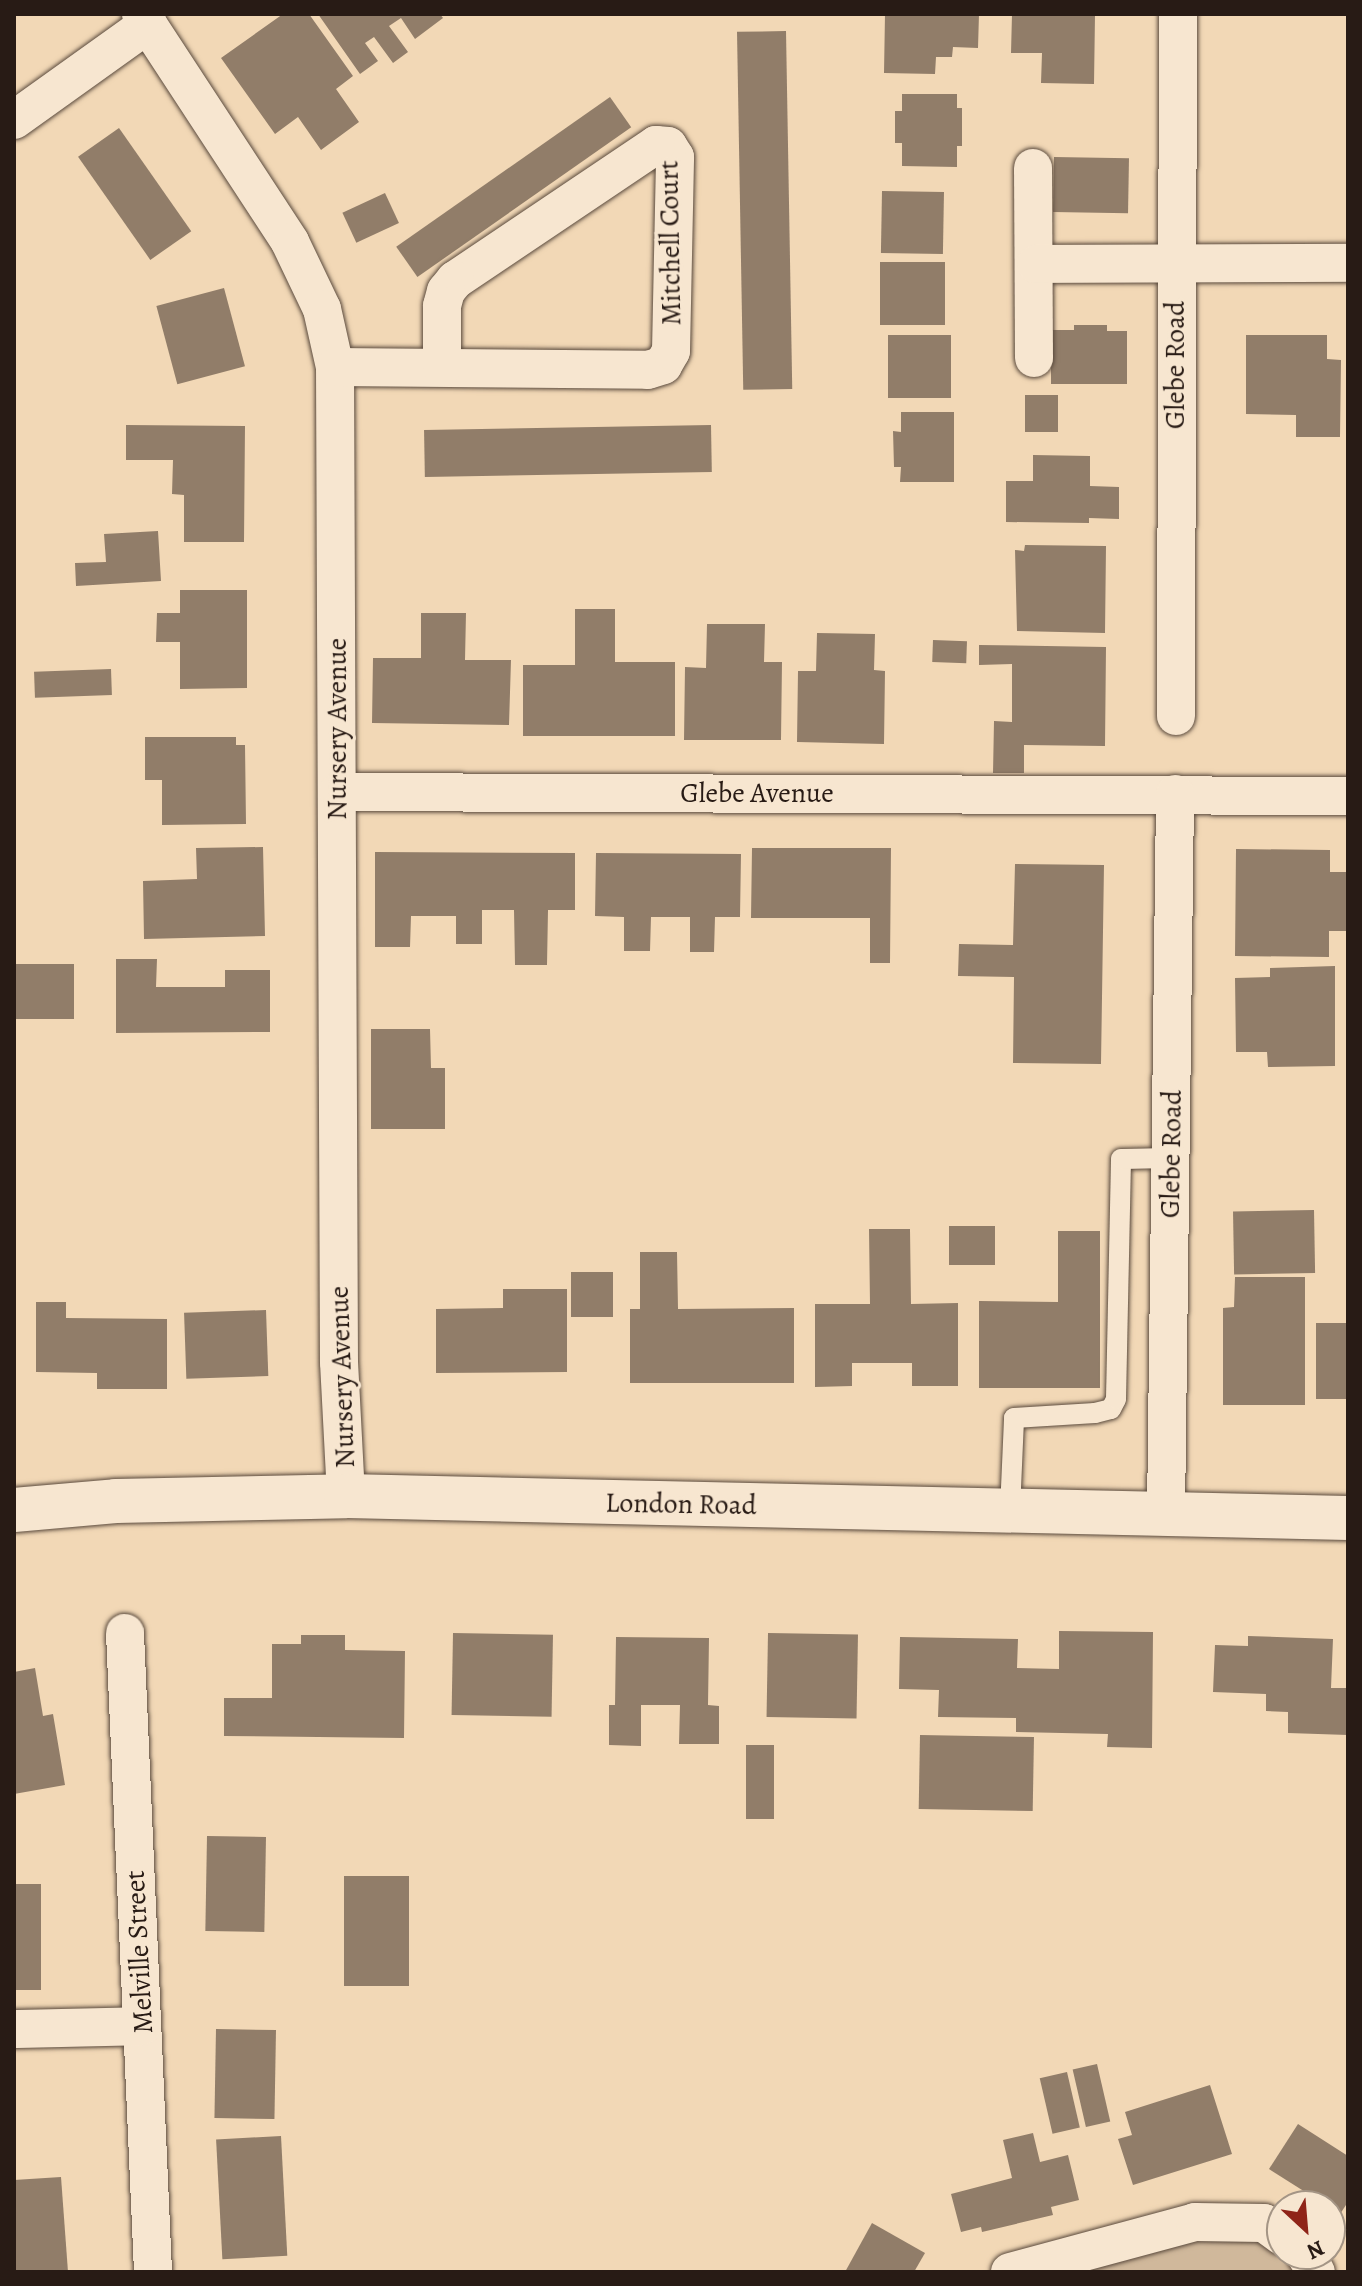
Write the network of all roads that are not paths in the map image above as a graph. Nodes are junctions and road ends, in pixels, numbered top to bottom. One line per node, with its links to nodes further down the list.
1 (1178, 14): 5 (street, Glebe Road)
2 (145, 19): 3 (street); 9 (street, Nursery Avenue)
3 (14, 120)
4 (1033, 168): 7 (street)
5 (1175, 262): 6 (street); 7 (street); 11 (street, Glebe Road)
6 (1348, 263)
7 (1036, 264): 8 (street)
8 (1034, 358)
9 (335, 367): 10 (street, Mitchell Court); 12 (street, Nursery Avenue)
10 (442, 367): 10 (street, Mitchell Court)
11 (1176, 716)
12 (338, 792): 13 (street, Glebe Avenue); 16 (street, Nursery Avenue)
13 (1175, 794): 14 (street, Glebe Avenue); 15 (street, Glebe Road)
14 (1348, 796)
15 (1171, 1158): 18 (lane); 19 (street, Glebe Road)
16 (346, 1496): 17 (main road, London Road); 18 (main road, London Road)
17 (14, 1510)
18 (1010, 1511): 19 (main road, London Road)
19 (1166, 1514): 20 (main road, London Road)
20 (1348, 1518)
21 (125, 1633): 22 (street, Melville Street)
22 (142, 2026): 23 (street); 25 (street, Melville Street)
23 (14, 2029)
24 (1266, 2224): 26 (street)
25 (153, 2272)
26 (1010, 2272)

